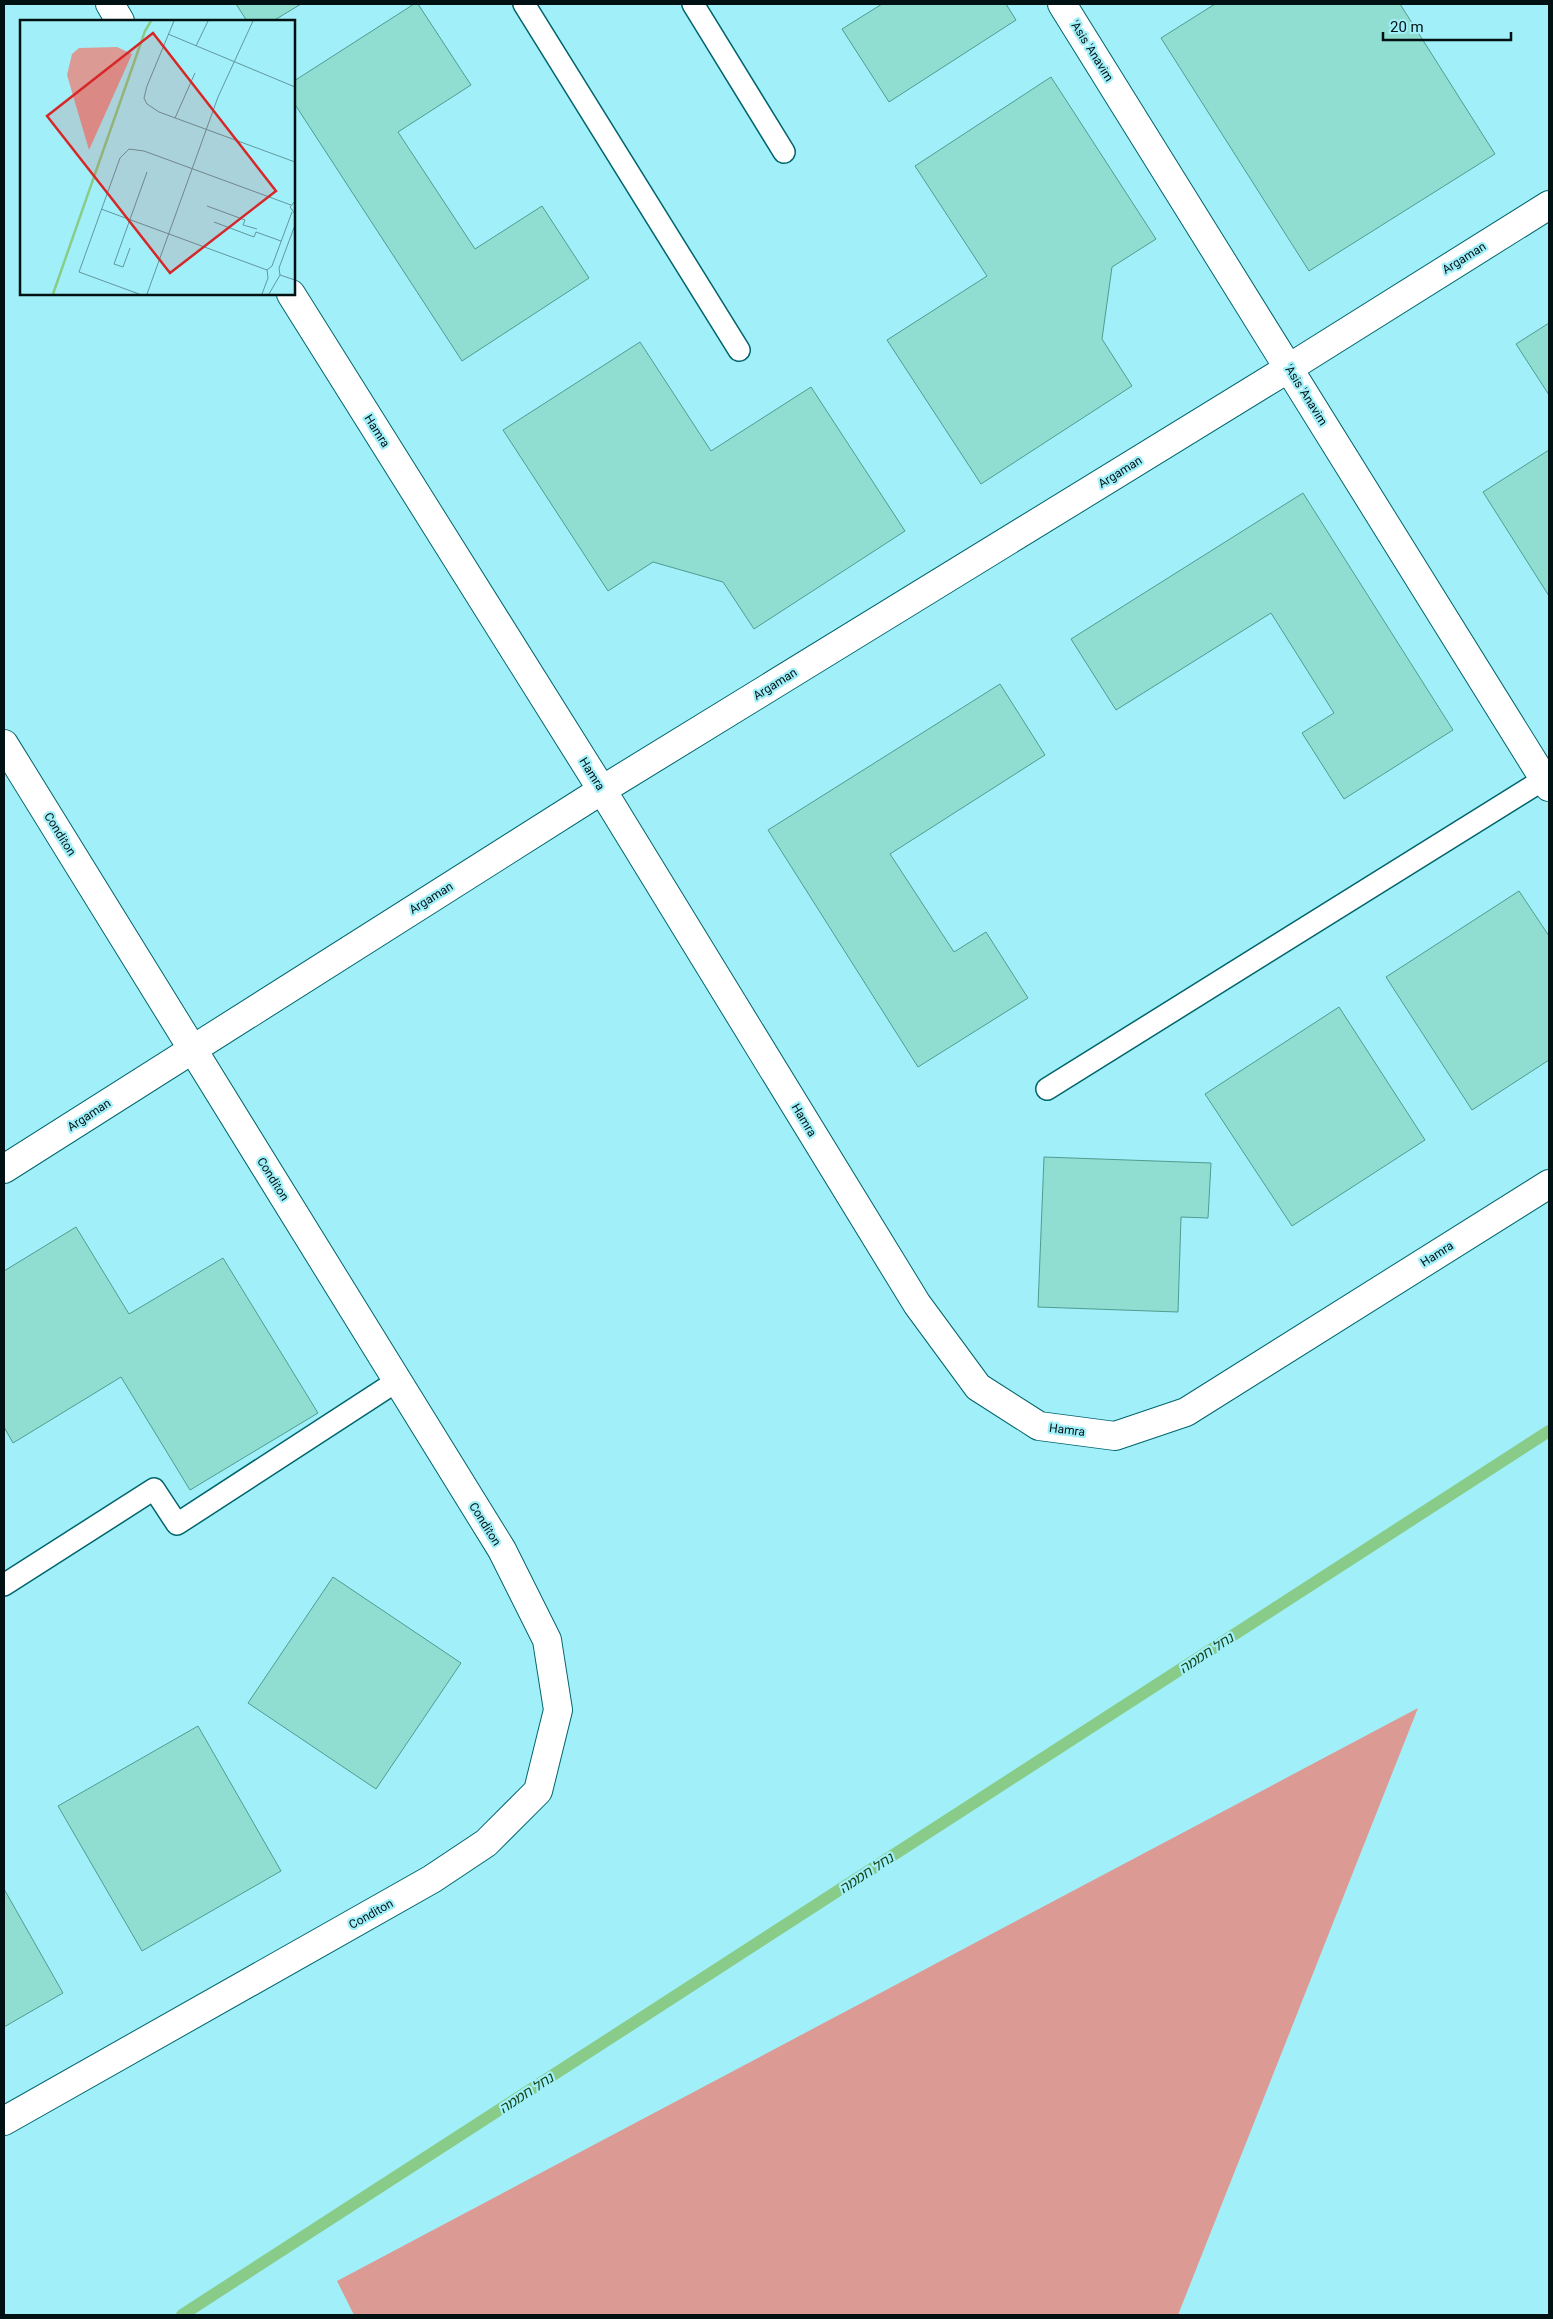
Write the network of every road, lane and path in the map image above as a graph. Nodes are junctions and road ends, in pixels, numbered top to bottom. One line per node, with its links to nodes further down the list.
1 (110, 4): 5 (street)
2 (524, 4): 9 (lane)
3 (693, 4): 6 (lane)
4 (1062, 4): 10 (street, 'Asis 'Anavim)
5 (119, 20)
6 (784, 152)
7 (1549, 205): 10 (street, Argaman)
8 (292, 295): 13 (street, Hamra)
9 (739, 350)
10 (1289, 368): 12 (street, 'Asis 'Anavim); 13 (street, Argaman)
11 (4, 744): 14 (street, Conditon)
12 (1548, 781): 15 (lane)
13 (602, 790): 14 (street, Argaman); 17 (street, Hamra)
14 (193, 1048): 16 (street, Argaman); 18 (street, Conditon)
15 (1047, 1089)
16 (4, 1169)
17 (1549, 1184)
18 (398, 1381): 19 (lane); 20 (street, Conditon)
19 (4, 1585)
20 (4, 2120)

